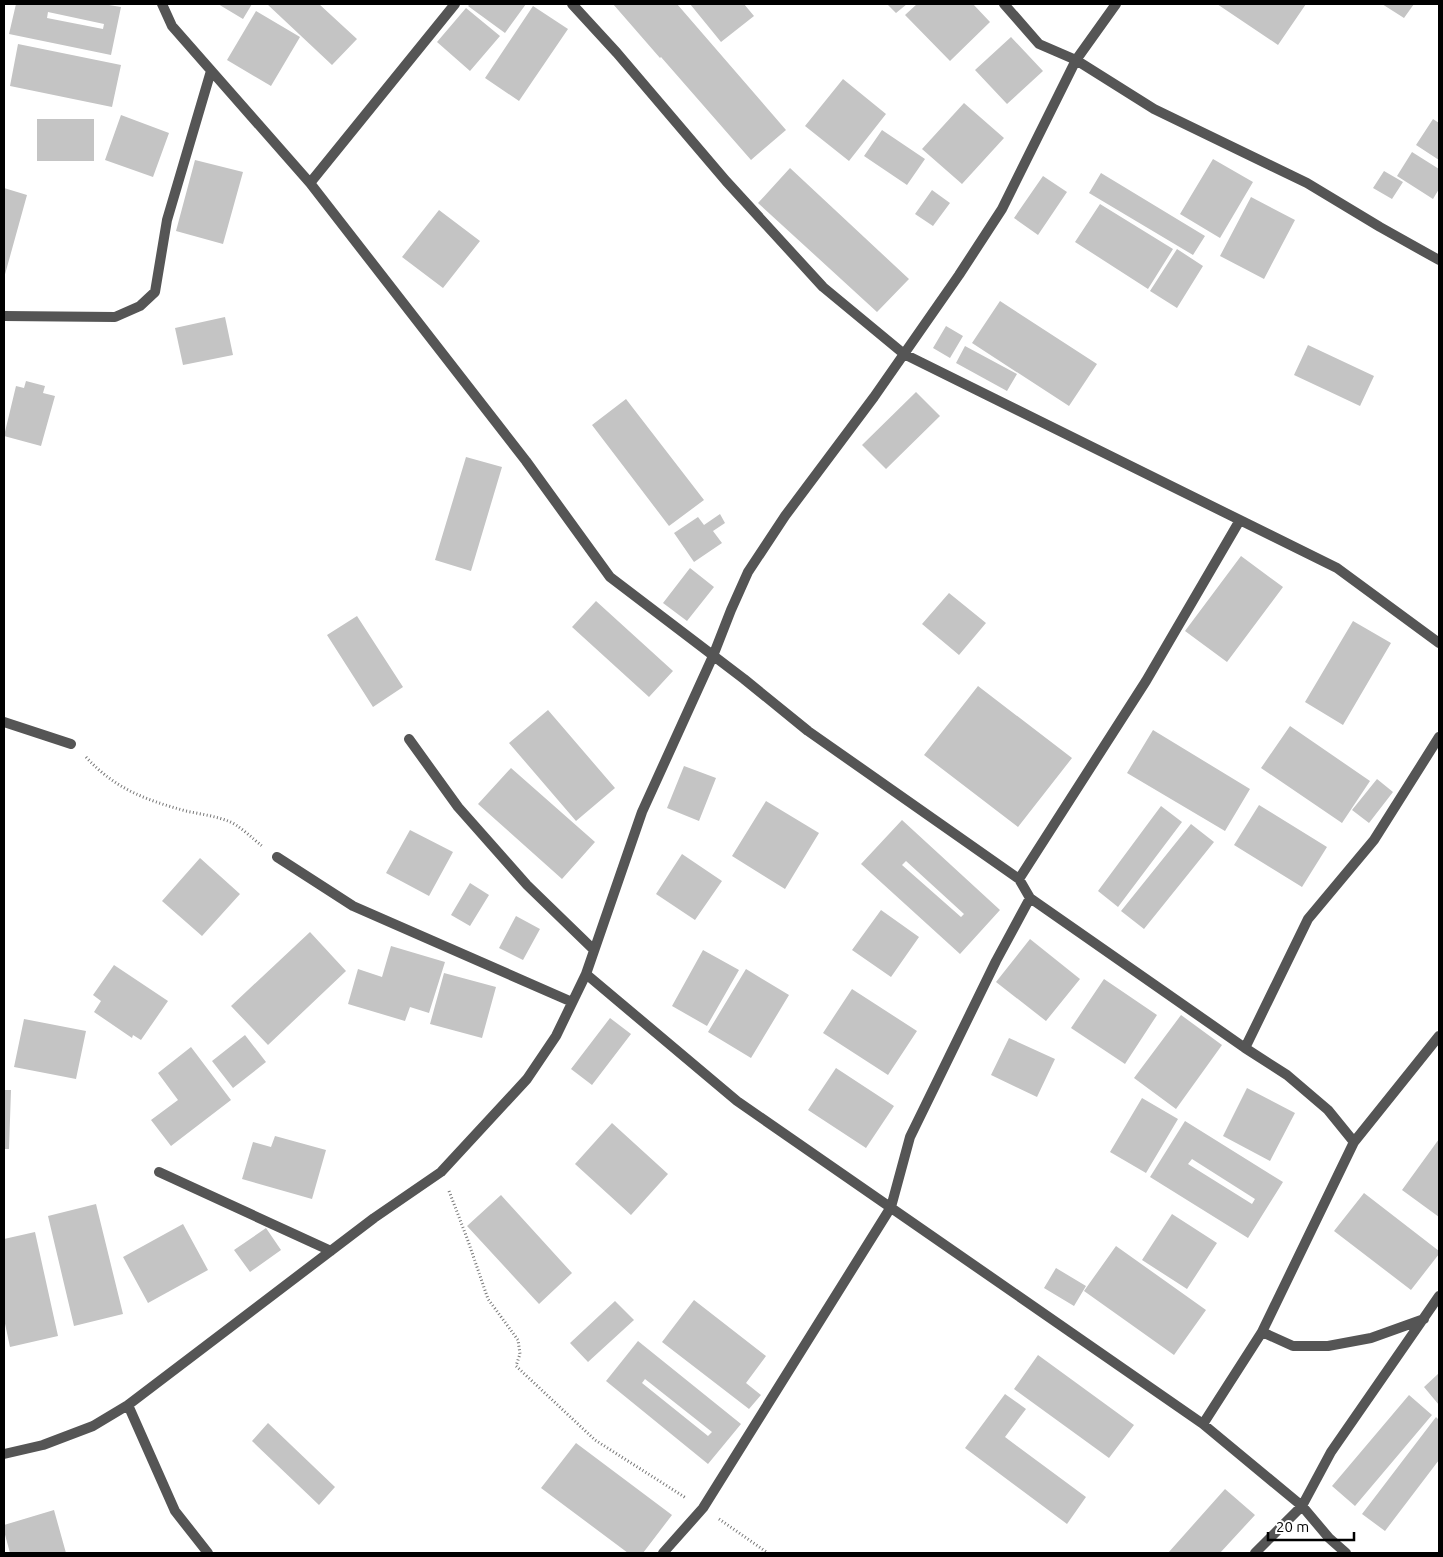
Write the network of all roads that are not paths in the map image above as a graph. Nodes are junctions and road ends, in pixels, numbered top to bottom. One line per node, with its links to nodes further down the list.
1 (162, 4): 7 (street)
2 (455, 4): 8 (street)
3 (572, 4): 11 (street)
4 (1004, 4): 6 (street)
5 (1116, 4): 6 (street)
6 (1076, 60): 9 (street); 11 (street)
7 (211, 70): 8 (street); 10 (street)
8 (310, 183): 14 (street)
9 (1439, 260)
10 (4, 316)
11 (904, 354): 12 (street); 14 (street)
12 (1240, 520): 13 (street); 20 (street)
13 (1439, 643)
14 (713, 656): 20 (street); 22 (street)
15 (4, 722): 18 (street)
16 (1439, 737): 26 (street)
17 (409, 739): 22 (street)
18 (71, 744)
19 (277, 857): 24 (street)
20 (1019, 879): 21 (street)
21 (1030, 898): 26 (street); 29 (street)
22 (594, 950): 23 (street)
23 (586, 974): 24 (street); 29 (street)
24 (572, 1002): 30 (street)
25 (1439, 1036): 27 (street)
26 (1245, 1048): 27 (street)
27 (1354, 1142): 33 (street)
28 (159, 1172): 30 (street)
29 (891, 1207): 35 (street); 39 (street)
30 (331, 1251): 34 (street)
31 (1439, 1296): 32 (street)
32 (1424, 1319): 33 (street); 37 (street)
33 (1262, 1332): 35 (street)
34 (128, 1405): 36 (street); 38 (street)
35 (1203, 1424): 37 (street)
36 (4, 1454)
37 (1302, 1506): 40 (street); 41 (street)
38 (208, 1553)
39 (663, 1553)
40 (1254, 1553)
41 (1346, 1553)

